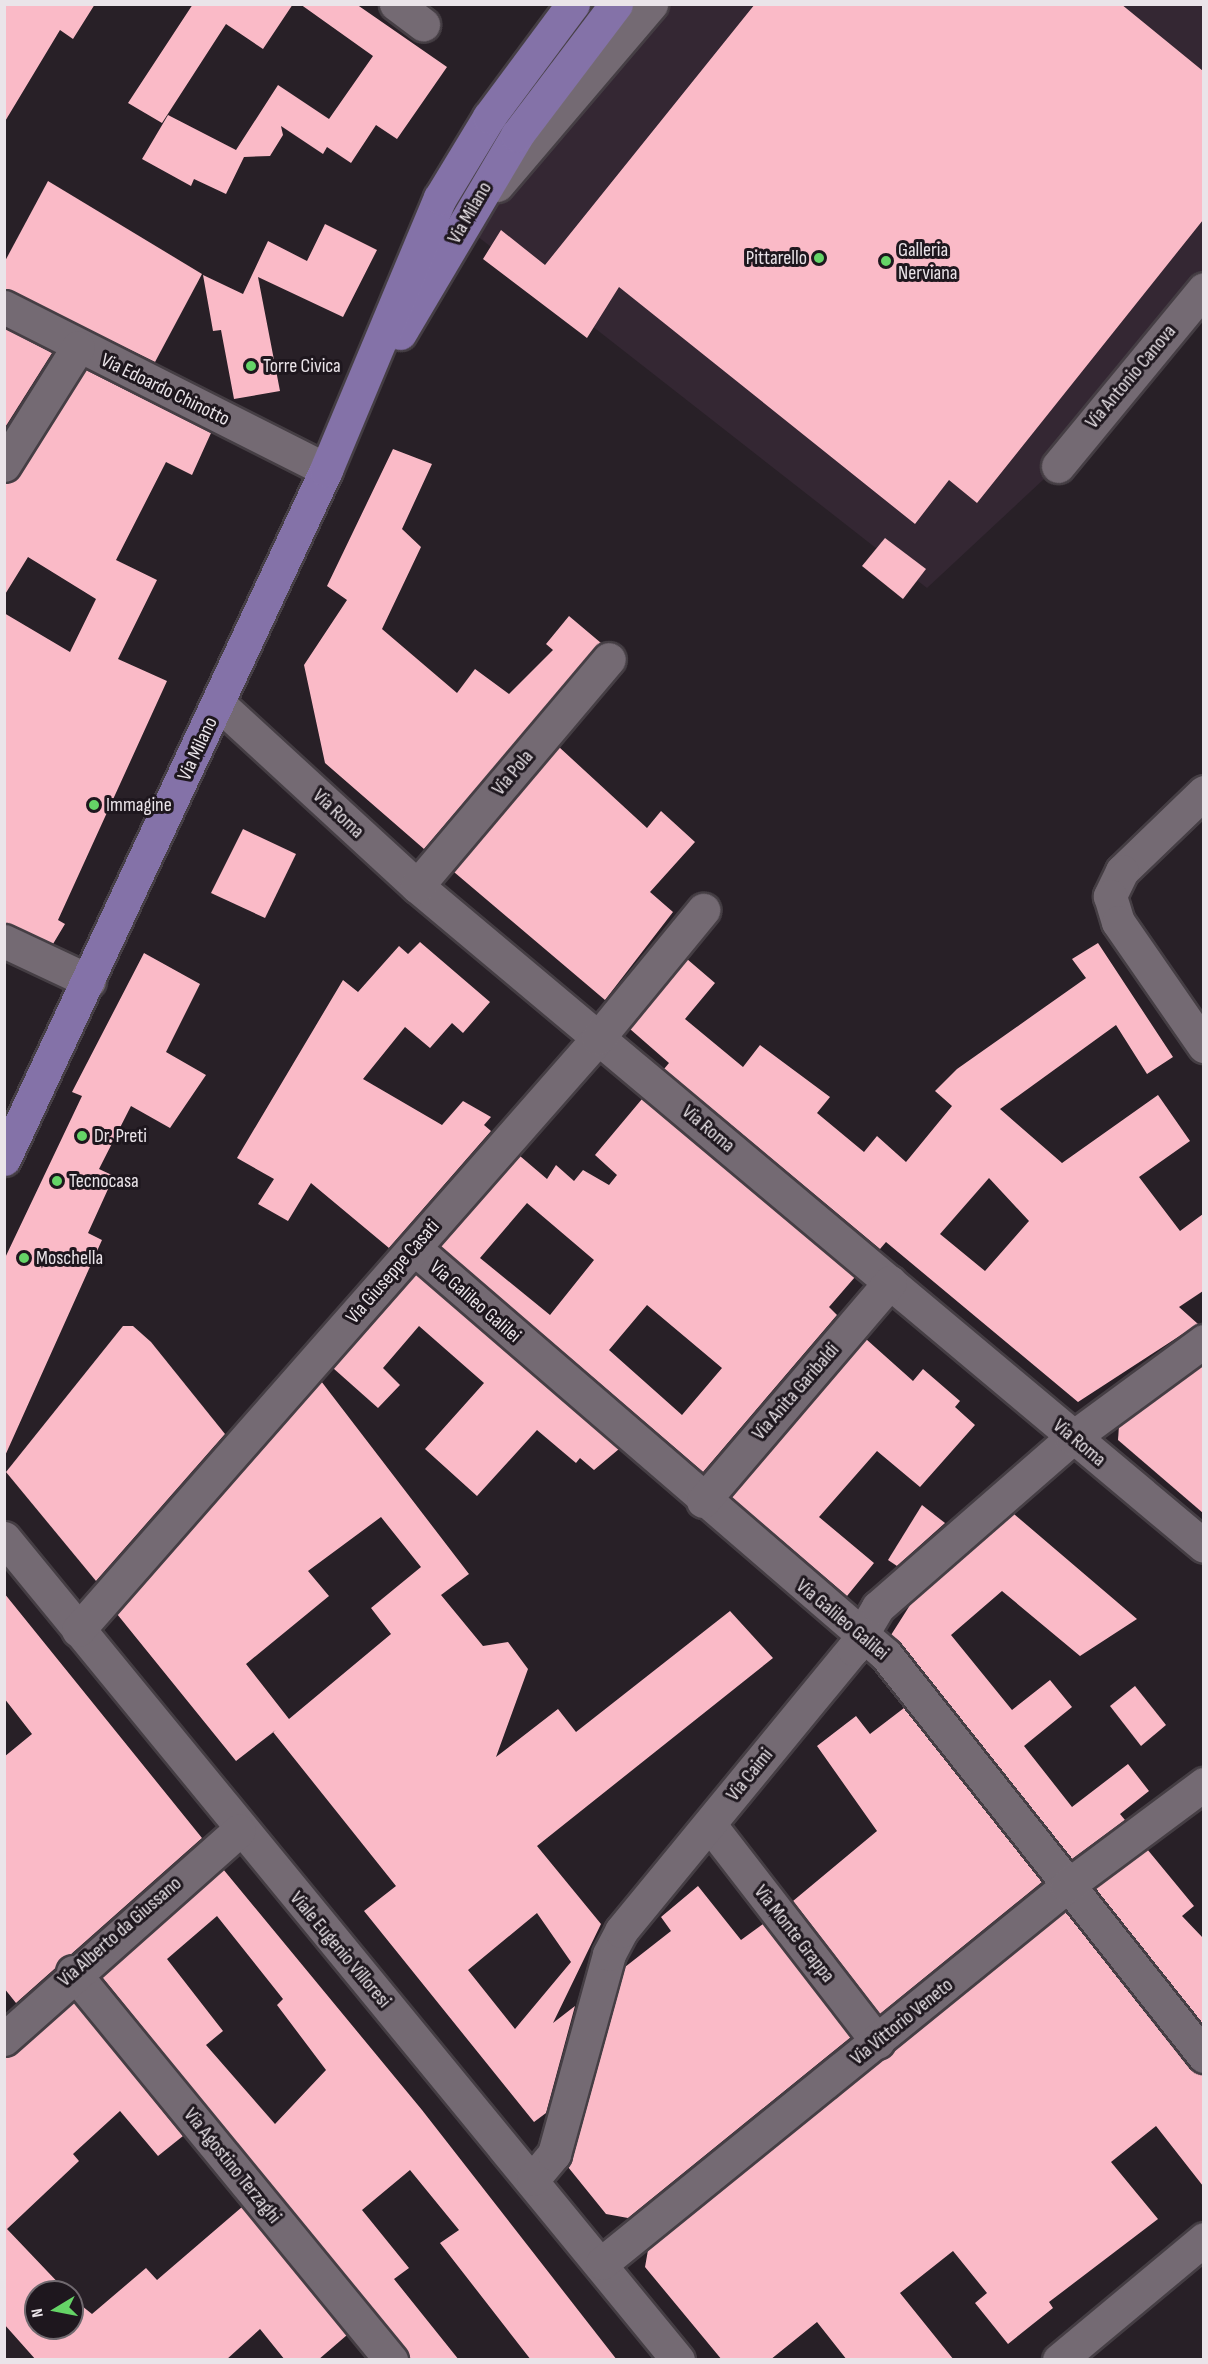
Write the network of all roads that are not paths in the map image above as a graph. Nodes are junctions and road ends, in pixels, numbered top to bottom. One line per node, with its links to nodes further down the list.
1 (396, 4): 5 (street)
2 (573, 4): 10 (main road, Via Milano)
3 (616, 4): 6 (main road, Via Milano)
4 (651, 4): 6 (street)
5 (423, 24)
6 (469, 215): 10 (main road, Via Milano)
7 (1203, 289): 12 (street, Via Antonio Canova)
8 (4, 307): 9 (street, Via Edoardo Chinotto)
9 (78, 347): 11 (street); 13 (street, Via Edoardo Chinotto)
10 (342, 434): 13 (main road, Via Milano)
11 (4, 465)
12 (1058, 466)
13 (326, 470): 15 (main road, Via Milano)
14 (609, 659): 17 (street, Via Pola)
15 (219, 704): 17 (street, Via Roma); 20 (main road, Via Milano)
16 (1203, 792): 22 (street)
17 (417, 886): 21 (street, Via Roma)
18 (703, 910): 21 (street, Via Giuseppe Casati)
19 (4, 941): 20 (street)
20 (89, 981): 23 (main road, Via Milano)
21 (598, 1038): 24 (street, Via Giuseppe Casati); 25 (street, Via Roma)
22 (1203, 1046)
23 (4, 1159)
24 (414, 1248): 28 (street, Via Galileo Galilei); 31 (street, Via Giuseppe Casati)
25 (890, 1282): 27 (street, Via Roma); 28 (street, Via Anita Garibaldi)
26 (1203, 1341): 27 (street, Via Caimi)
27 (1072, 1438): 30 (street, Via Roma); 32 (street, Via Caimi)
28 (703, 1501): 32 (street, Via Galileo Galilei)
29 (4, 1538): 31 (street, Viale Eugenio Villoresi)
30 (1203, 1546)
31 (78, 1630): 35 (street, Viale Eugenio Villoresi)
32 (862, 1634): 34 (street, Via Caimi); 36 (street, Via Galileo Galilei)
33 (1203, 1784): 36 (street, Via Vittorio Veneto)
34 (710, 1825): 39 (street, Via Monte Grappa); 41 (street, Via Caimi)
35 (238, 1830): 37 (street, Via Alberto da Giussano); 41 (street, Viale Eugenio Villoresi)
36 (1067, 1887): 39 (street, Via Vittorio Veneto); 40 (street, Via Galileo Galilei)
37 (73, 1972): 38 (street, Via Alberto da Giussano); 45 (street, Via Agostino Terzaghi)
38 (4, 2038)
39 (878, 2042): 43 (street, Via Vittorio Veneto)
40 (1203, 2056)
41 (533, 2180): 43 (street, Viale Eugenio Villoresi)
42 (1203, 2239): 44 (street)
43 (602, 2263): 46 (street, Viale Eugenio Villoresi)
44 (1060, 2359)
45 (391, 2360)
46 (678, 2360)

